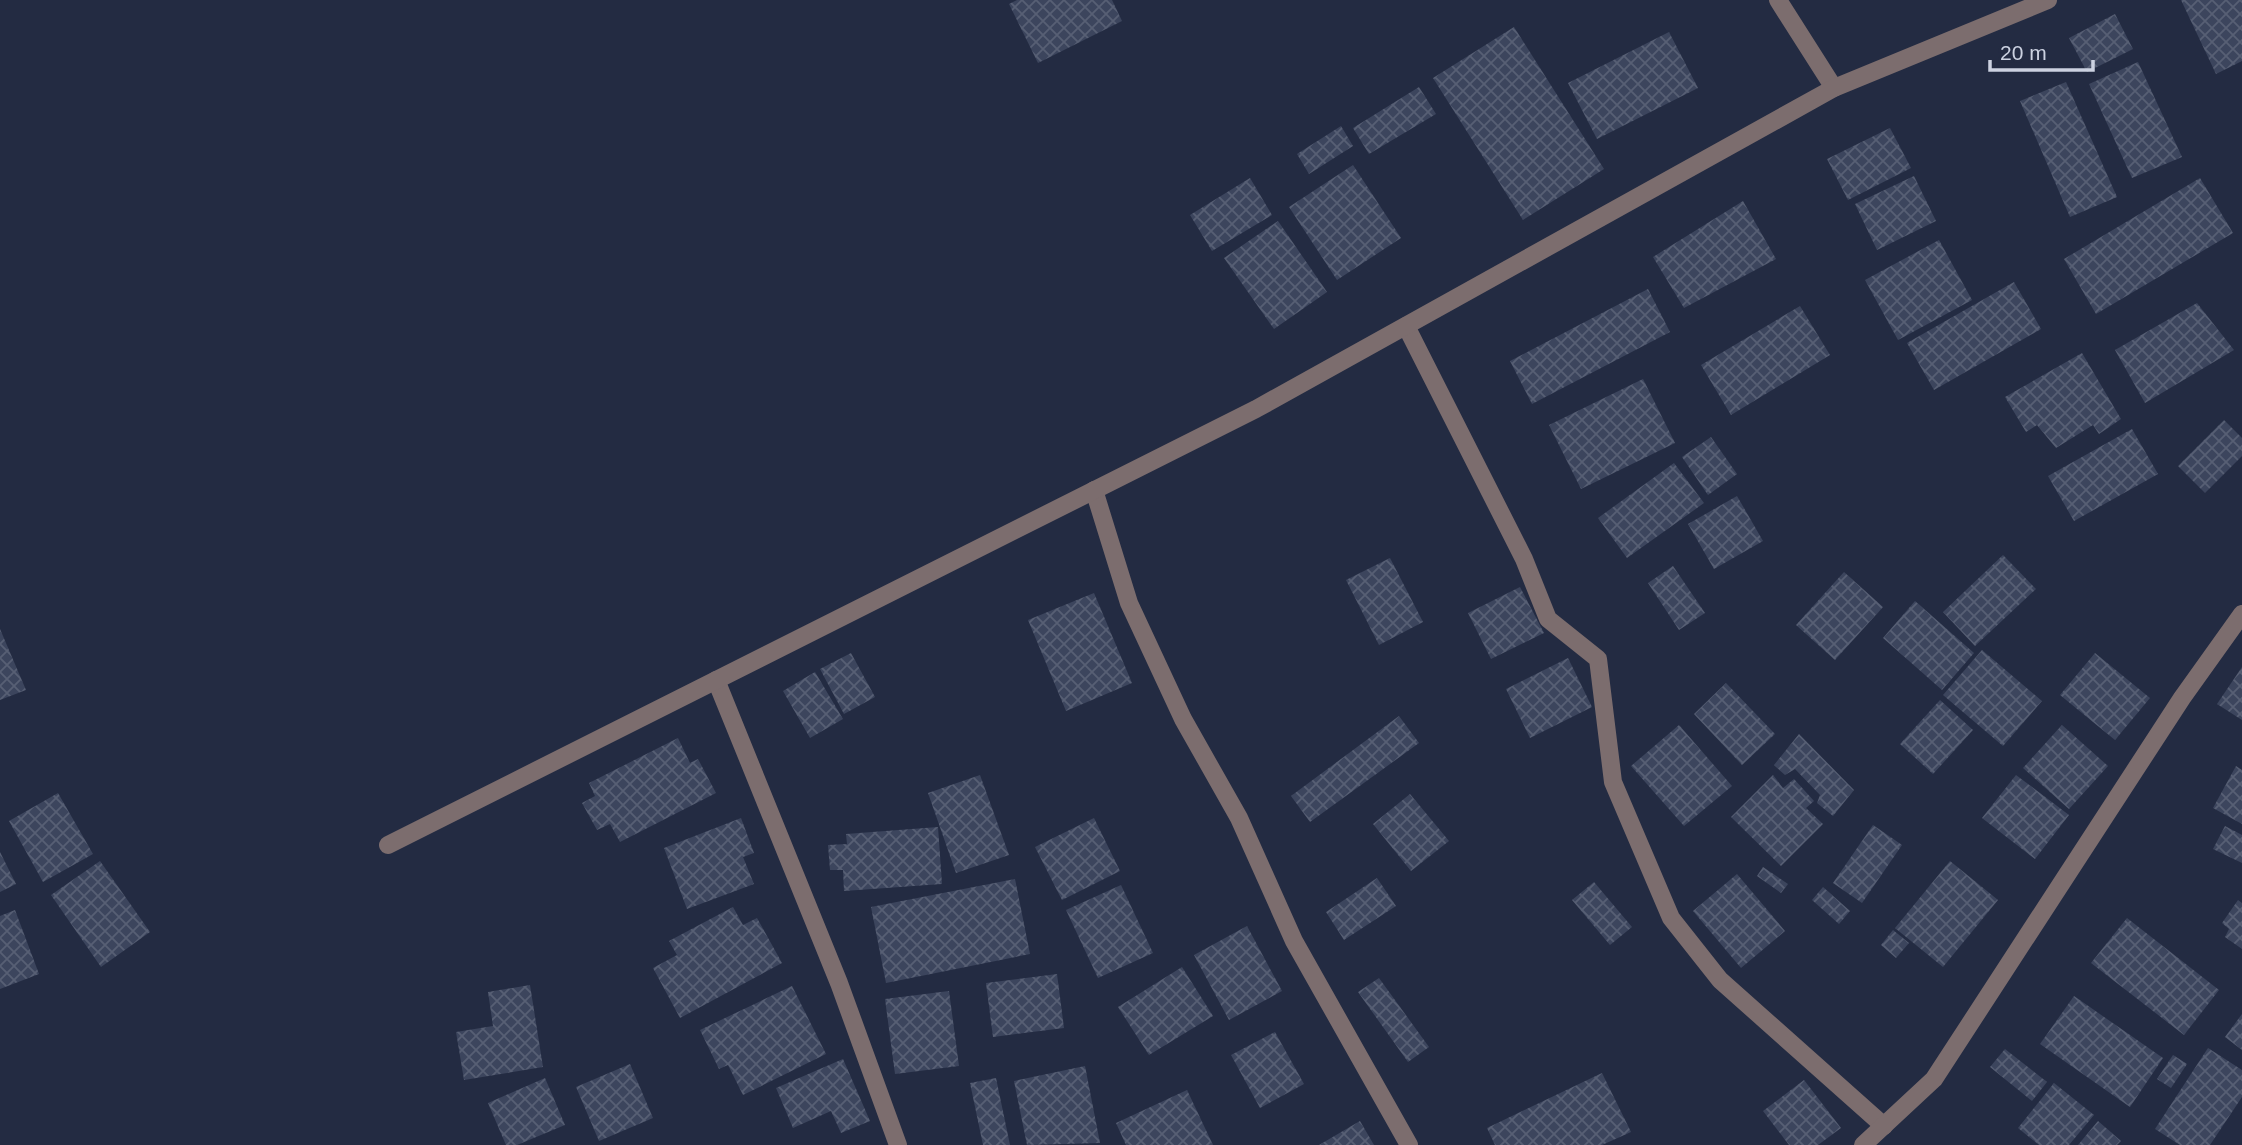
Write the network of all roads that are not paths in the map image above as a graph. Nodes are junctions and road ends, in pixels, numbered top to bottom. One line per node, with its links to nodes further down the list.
1 (1778, 0): 3 (street)
2 (2048, 0): 3 (street)
3 (1834, 88): 4 (street)
4 (1406, 326): 5 (street); 9 (street)
5 (1094, 490): 7 (street); 11 (street)
6 (2242, 614): 9 (street)
7 (716, 680): 8 (street); 10 (street)
8 (388, 845)
9 (1884, 1126): 12 (street)
10 (898, 1145)
11 (1409, 1145)
12 (1863, 1145)

